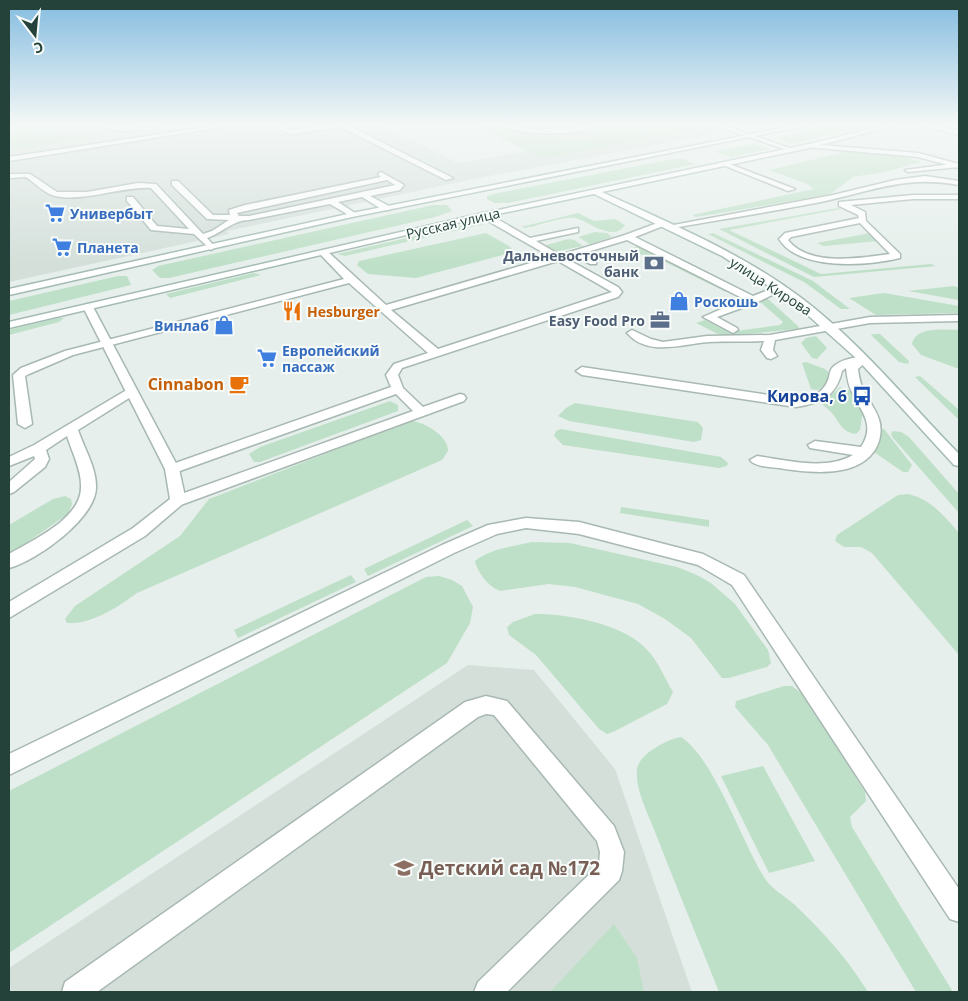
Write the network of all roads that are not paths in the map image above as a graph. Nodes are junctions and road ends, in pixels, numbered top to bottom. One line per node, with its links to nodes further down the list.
1 (434, 171): 8 (main road)
2 (579, 171): 14 (main road, Русская улица)
3 (694, 171): 12 (main road, Русская улица)
4 (743, 171): 11 (main road)
5 (378, 172): 7 (main road)
6 (9, 176): 28 (main road)
7 (388, 178): 13 (main road); 23 (main road)
8 (449, 178)
9 (175, 182): 23 (main road)
10 (959, 183): 25 (main road)
11 (791, 189)
12 (596, 192): 21 (main road, Русская улица); 25 (main road, улица Кирова)
13 (364, 195): 18 (main road); 20 (main road)
14 (452, 195): 17 (main road); 20 (main road, Русская улица)
15 (959, 197): 19 (main road)
16 (130, 199): 28 (main road)
17 (460, 200)
18 (331, 201): 22 (main road); 23 (main road)
19 (843, 204): 24 (main road); 27 (main road)
20 (386, 208): 22 (main road, Русская улица)
21 (480, 213): 30 (main road); 32 (main road, Русская улица)
22 (352, 215): 31 (main road, Русская улица)
23 (235, 218): 28 (main road)
24 (860, 220): 24 (main road)
25 (664, 225): 27 (main road, улица Кирова); 29 (main road)
26 (575, 230): 30 (main road)
27 (678, 232): 37 (main road, улица Кирова)
28 (200, 235): 31 (main road)
29 (628, 238): 33 (main road); 39 (main road)
30 (527, 241): 34 (main road)
31 (211, 247): 38 (main road, Русская улица)
32 (324, 252): 36 (main road); 40 (main road, Русская улица)
33 (577, 253): 34 (main road); 35 (main road)
34 (559, 258): 41 (main road); 49 (main road)
35 (593, 262)
36 (351, 280): 41 (main road); 48 (main road)
37 (780, 288): 39 (main road); 44 (main road, улица Кирова)
38 (9, 292)
39 (754, 300): 45 (main road)
40 (88, 307): 43 (main road, Русская улица); 48 (main road)
41 (384, 309): 49 (main road)
42 (959, 318): 44 (main road)
43 (9, 326)
44 (831, 327): 47 (main road); 51 (main road, улица Кирова)
45 (734, 330)
46 (632, 333): 47 (main road)
47 (770, 338): 50 (main road)
48 (105, 343): 54 (main road); 57 (main road)
49 (436, 353): 53 (main road)
50 (771, 356)
51 (863, 359): 52 (main road); 61 (main road); 64 (main road, улица Кирова)
52 (582, 371)
53 (398, 389): 56 (main road); 65 (main road)
54 (130, 392): 58 (main road); 65 (main road)
55 (460, 398): 56 (main road)
56 (422, 412): 67 (main road)
57 (25, 424)
58 (71, 428): 60 (main road); 68 (main road)
59 (815, 445): 61 (main road)
60 (39, 448): 63 (main road); 66 (main road)
61 (864, 452): 62 (main road)
62 (757, 460)
63 (9, 462)
64 (959, 462)
65 (172, 469): 67 (main road)
66 (9, 489)
67 (178, 501): 69 (main road)
68 (9, 562)
69 (9, 611)
70 (9, 765): 71 (main road)
71 (959, 910)
72 (75, 992): 73 (main road)
73 (488, 992)

